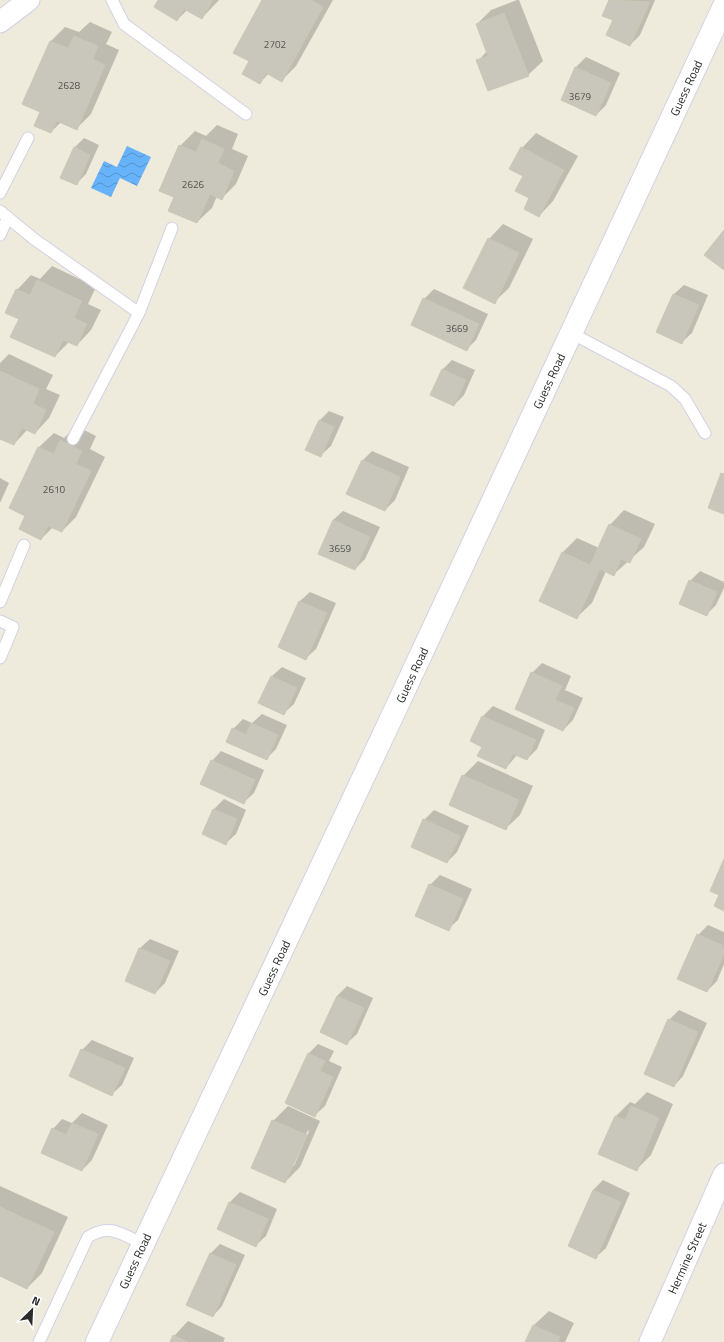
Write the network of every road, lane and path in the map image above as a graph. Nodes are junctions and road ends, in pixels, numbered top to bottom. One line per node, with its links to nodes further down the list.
1 (29, 0): 4 (street)
2 (112, 0): 5 (lane)
3 (724, 6): 12 (main road, Guess Road)
4 (0, 22)
5 (246, 114)
6 (28, 138): 7 (lane)
7 (0, 193)
8 (4, 214): 10 (lane); 11 (lane)
9 (172, 228): 11 (lane)
10 (0, 235)
11 (139, 313): 14 (lane)
12 (571, 333): 13 (lane); 20 (main road, Guess Road)
13 (705, 433)
14 (73, 439)
15 (24, 546): 16 (lane)
16 (0, 602)
17 (0, 621): 18 (lane)
18 (0, 658)
19 (724, 1174): 23 (street, Hermine Street)
20 (143, 1244): 21 (lane); 22 (main road, Guess Road)
21 (39, 1342)
22 (97, 1342)
23 (650, 1342)

